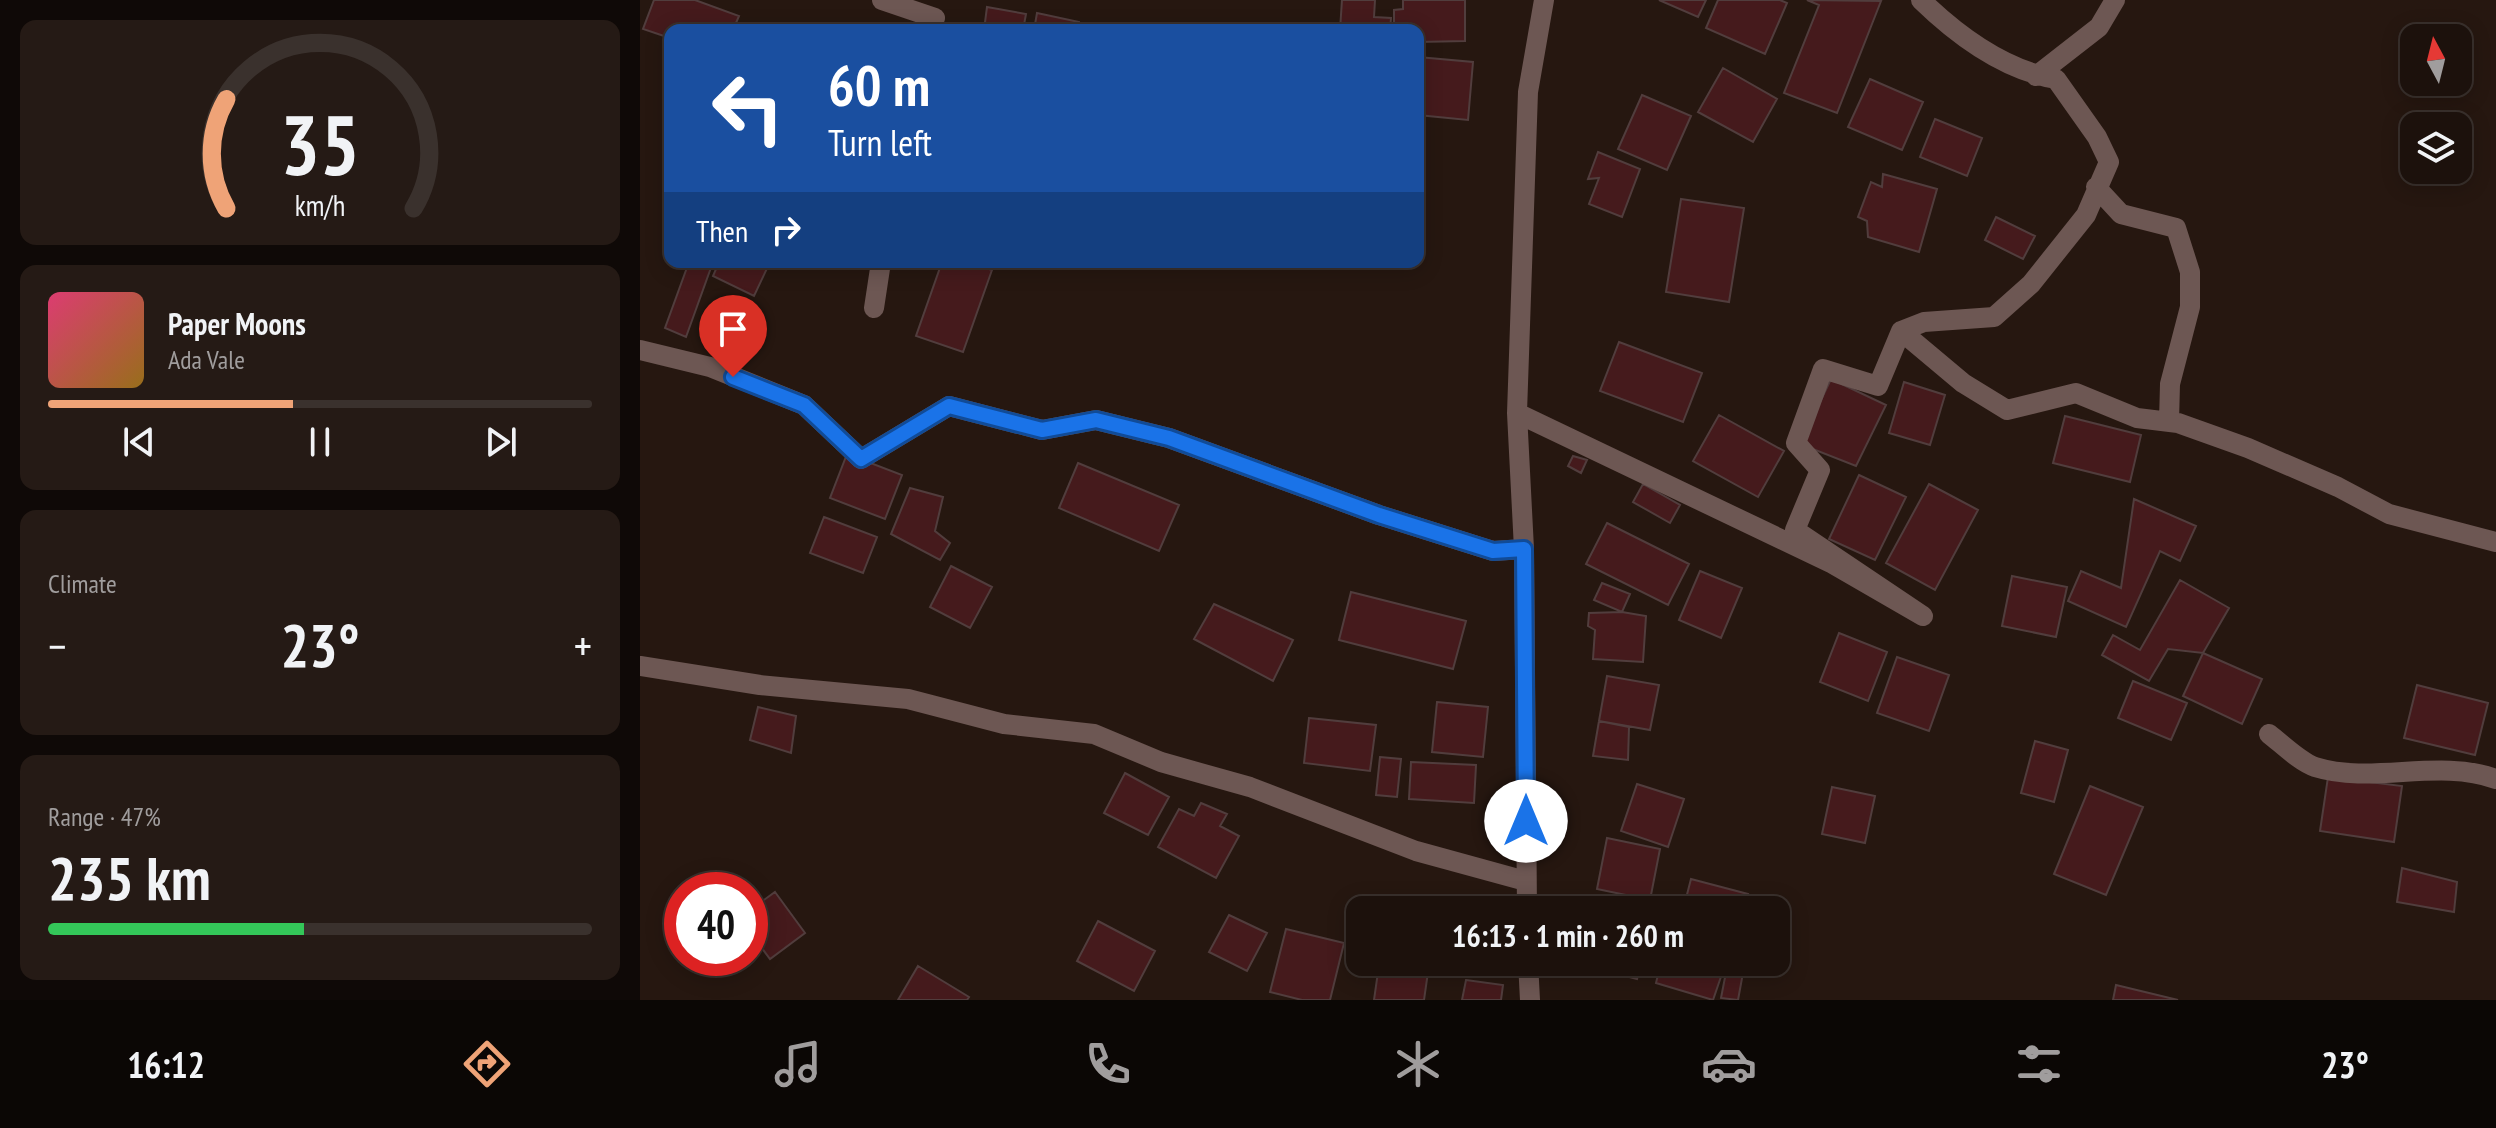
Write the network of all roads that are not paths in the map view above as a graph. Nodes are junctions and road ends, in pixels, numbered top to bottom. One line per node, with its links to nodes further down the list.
1 (882, 0): 5 (street)
2 (1544, 0): 12 (street)
3 (1921, 0): 6 (street)
4 (2115, 0): 6 (street)
5 (936, 16)
6 (2036, 76): 7 (street)
7 (2096, 187): 10 (street); 13 (street)
8 (880, 268): 9 (street)
9 (874, 308)
10 (1901, 331): 12 (street); 13 (street)
11 (640, 350): 15 (street)
12 (1517, 413): 15 (street)
13 (2169, 422): 14 (street)
14 (2496, 542)
15 (1524, 549): 19 (street)
16 (640, 666): 19 (street)
17 (2269, 734): 18 (street)
18 (2496, 779)
19 (1526, 881): 20 (street)
20 (1527, 896)
21 (1529, 976): 22 (street)
22 (1530, 1000)

